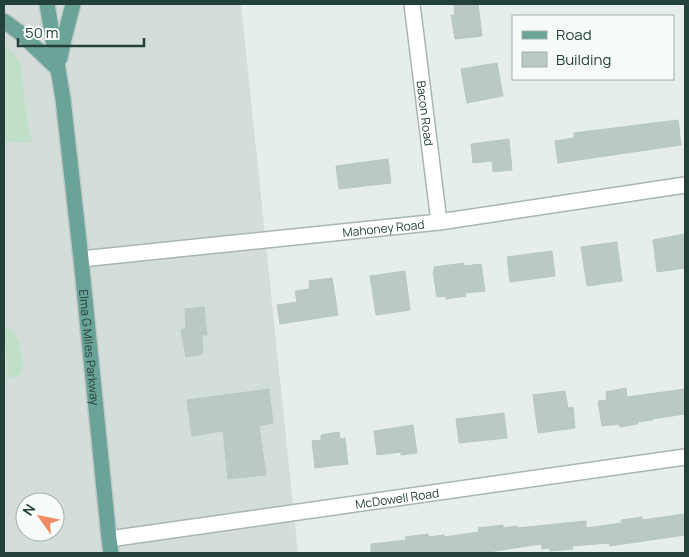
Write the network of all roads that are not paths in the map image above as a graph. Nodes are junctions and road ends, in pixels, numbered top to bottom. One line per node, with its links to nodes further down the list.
1 (47, 4): 5 (main road, Elma G Miles Parkway)
2 (73, 4): 5 (main road)
3 (412, 4): 7 (street, Bacon Road)
4 (4, 21): 5 (main road)
5 (58, 70): 8 (main road, Elma G Miles Parkway)
6 (685, 186): 7 (street, Mahoney Road)
7 (439, 222): 8 (street, Mahoney Road)
8 (81, 259): 10 (main road, Elma G Miles Parkway)
9 (685, 457): 10 (street, McDowell Road)
10 (110, 546)

